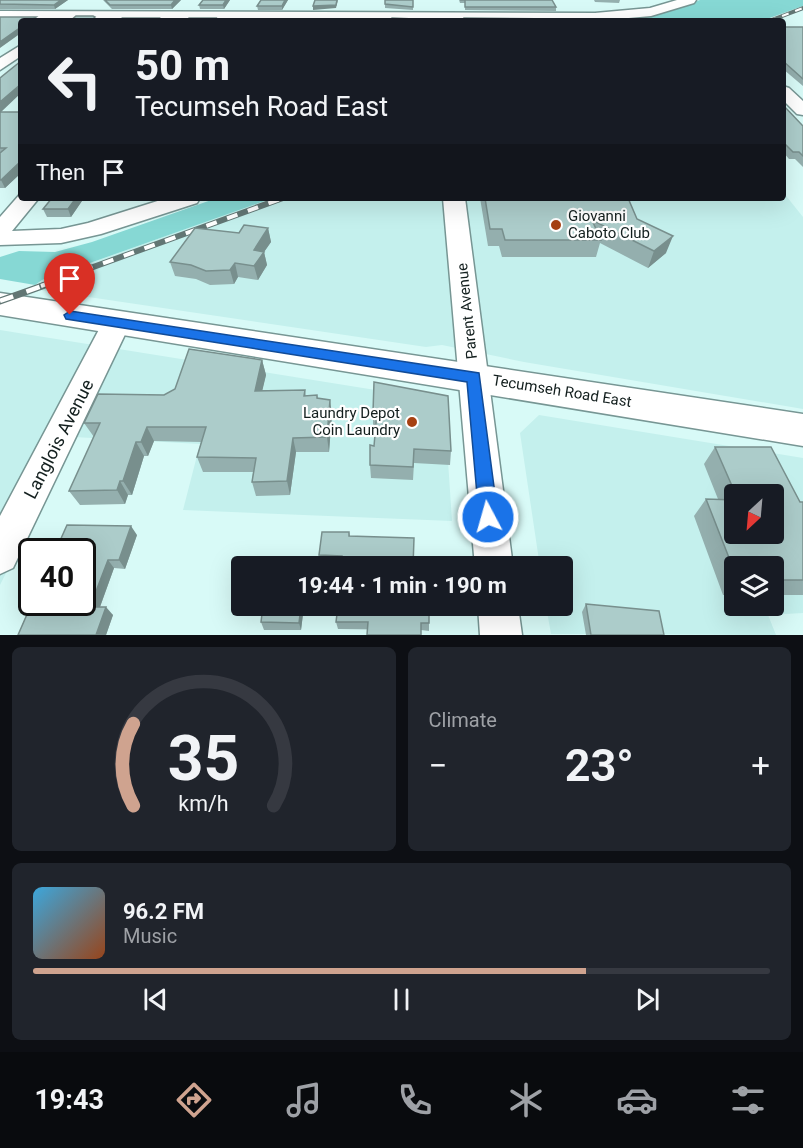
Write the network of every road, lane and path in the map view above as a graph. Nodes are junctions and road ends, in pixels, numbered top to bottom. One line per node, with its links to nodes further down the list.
1 (82, 0): 8 (street)
2 (192, 0): 9 (street)
3 (301, 0): 10 (street)
4 (435, 0): 11 (street)
5 (690, 0): 7 (street)
6 (0, 15): 8 (street)
7 (582, 15): 12 (street)
8 (60, 18): 9 (street)
9 (177, 18): 10 (street)
10 (293, 18)
11 (437, 18)
12 (473, 18)
13 (18, 51): 14 (street)
14 (0, 65)
15 (787, 84): 16 (street)
16 (803, 110)
17 (25, 201): 20 (street)
18 (180, 201): 21 (street)
19 (454, 201): 24 (street, Parent Avenue)
20 (0, 231)
21 (0, 238)
22 (0, 304): 23 (main road, Tecumseh Road East)
23 (117, 322): 24 (main road, Tecumseh Road East); 26 (street, Langlois Avenue)
24 (474, 377): 25 (main road, Tecumseh Road East); 27 (street, Parent Avenue)
25 (803, 430)
26 (0, 555)
27 (493, 556)
28 (499, 616): 29 (street)
29 (501, 635)

